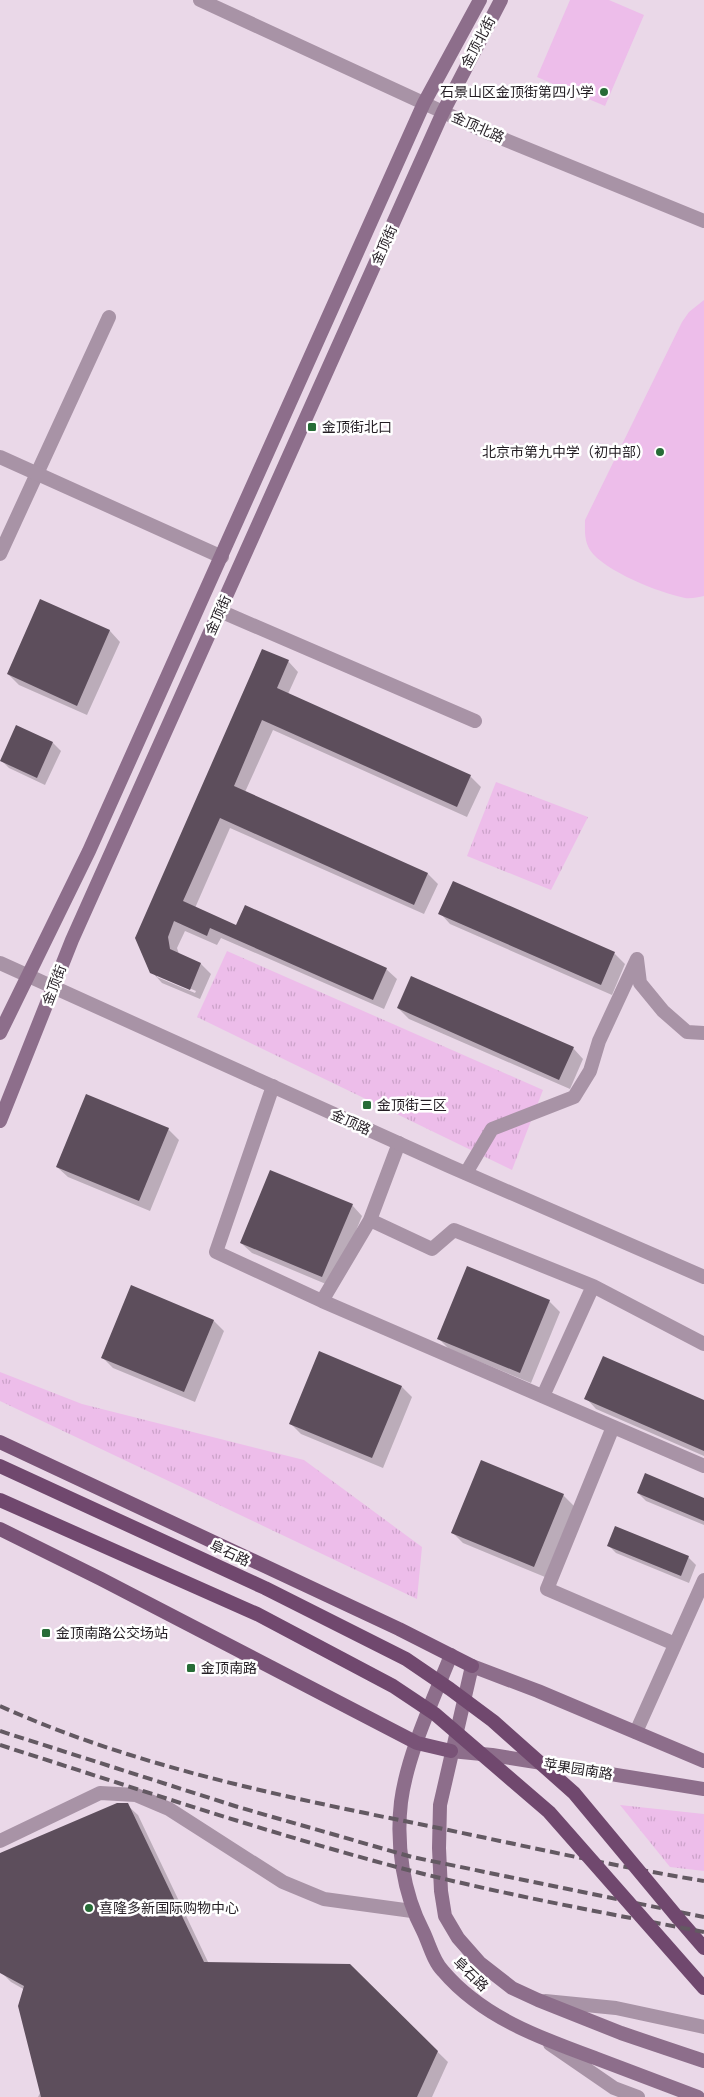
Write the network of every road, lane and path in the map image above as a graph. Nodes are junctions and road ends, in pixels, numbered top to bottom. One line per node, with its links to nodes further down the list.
1 (200, 0): 4 (street, 金顶北路)
2 (480, 0): 4 (main road, 金顶北街)
3 (501, 0): 5 (main road, 金顶北街)
4 (424, 103): 5 (street, 金顶北路); 11 (main road, 金顶街)
5 (443, 112): 6 (street, 金顶北路); 12 (main road, 金顶街)
6 (704, 221)
7 (109, 317): 9 (street)
8 (0, 457): 9 (street)
9 (36, 474): 10 (street); 11 (street)
10 (0, 554)
11 (222, 557): 15 (main road, 金顶街)
12 (220, 611): 13 (street); 16 (main road, 金顶街)
13 (475, 721)
14 (0, 964): 15 (street, 金顶路)
15 (28, 976): 16 (street, 金顶路); 17 (main road, 金顶街)
16 (54, 987): 19 (street, 金顶路); 20 (main road, 金顶街)
17 (0, 1033)
18 (704, 1033): 22 (street)
19 (273, 1086): 21 (street, 金顶路); 26 (street)
20 (0, 1121)
21 (399, 1143): 22 (street, 金顶路); 23 (street)
22 (466, 1173): 24 (street, 金顶路)
23 (370, 1220): 25 (street); 26 (street)
24 (704, 1277)
25 (592, 1286): 27 (street); 28 (street)
26 (322, 1301): 28 (street)
27 (704, 1344)
28 (543, 1396): 29 (street)
29 (613, 1427): 32 (street); 36 (street)
30 (0, 1442): 37 (main road)
31 (0, 1466): 46 (highway, 阜石路, bridge)
32 (704, 1466)
33 (0, 1500): 47 (highway, bridge)
34 (0, 1530): 40 (main road)
35 (704, 1580): 36 (street)
36 (675, 1644): 39 (street)
37 (450, 1655): 38 (main road); 40 (main road, 阜石路)
38 (472, 1666): 39 (main road); 41 (main road, 阜石路)
39 (636, 1732): 42 (main road)
40 (417, 1743): 41 (main road); 45 (main road, 阜石路)
41 (451, 1751): 43 (main road, 苹果园南路); 48 (main road, 阜石路)
42 (704, 1761)
43 (704, 1789)
44 (0, 1841): 45 (street)
45 (412, 1911): 50 (main road, 阜石路)
46 (704, 1948)
47 (704, 1988)
48 (538, 2000): 49 (street, 阜石路); 51 (main road, 阜石路)
49 (704, 2026)
50 (541, 2038): 52 (street); 53 (main road, 阜石路)
51 (704, 2061)
52 (638, 2097)
53 (698, 2097)

